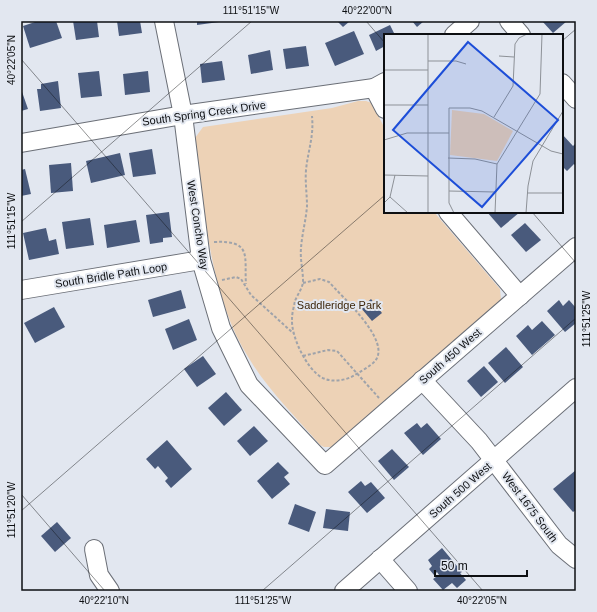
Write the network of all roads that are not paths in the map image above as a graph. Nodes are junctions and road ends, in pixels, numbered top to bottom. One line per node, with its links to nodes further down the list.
1 (164, 21): 10 (street, West Concho Way)
2 (470, 21): 4 (street)
3 (510, 21): 5 (street)
4 (455, 34)
5 (520, 34)
6 (563, 84): 8 (street)
7 (379, 85): 9 (street); 10 (street, South Spring Creek Drive)
8 (576, 99)
9 (384, 105)
10 (183, 116): 11 (street, South Spring Creek Drive); 14 (street, West Concho Way)
11 (21, 143)
12 (449, 213): 16 (street)
13 (576, 247): 16 (street, South 450 West)
14 (201, 260): 15 (street, South Bridle Path Loop); 20 (street, West Concho Way)
15 (21, 290)
16 (520, 296): 17 (street, South 450 West)
17 (422, 380): 19 (street, West 1675 South); 20 (street, South 450 West)
18 (576, 388): 19 (street, South 500 West)
19 (494, 460): 22 (street, South 500 West); 23 (street, West 1675 South)
20 (325, 465)
21 (94, 548): 24 (street)
22 (380, 559): 25 (street, South 500 West); 26 (street)
23 (576, 559)
24 (110, 591)
25 (344, 591)
26 (408, 591)

